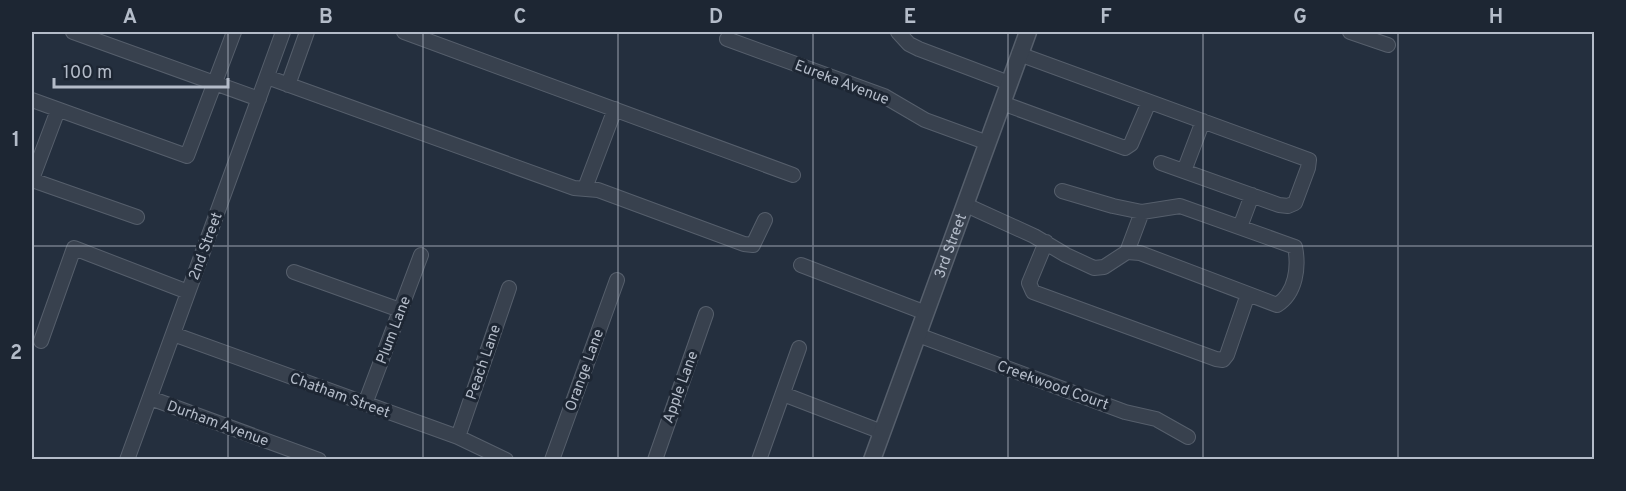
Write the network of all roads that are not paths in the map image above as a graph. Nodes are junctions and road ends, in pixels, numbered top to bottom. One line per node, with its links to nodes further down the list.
1 (73, 32): 13 (street)
2 (234, 32): 13 (street)
3 (283, 32): 12 (street, 2nd Street)
4 (307, 32): 15 (street)
5 (404, 32): 20 (street)
6 (898, 32): 14 (street)
7 (1028, 32): 11 (street, 3rd Street)
8 (1350, 32): 10 (street)
9 (727, 39): 23 (street, Eureka Avenue)
10 (1388, 45)
11 (1019, 54): 14 (street, 3rd Street); 18 (street)
12 (267, 77): 15 (street); 16 (street, 2nd Street)
13 (216, 83): 16 (street); 21 (street)
14 (1009, 83): 19 (street, 3rd Street)
15 (288, 85): 28 (street)
16 (259, 99): 43 (street, 2nd Street)
17 (32, 100): 21 (street)
18 (1149, 102): 19 (street); 22 (street)
19 (1002, 103): 23 (street, 3rd Street)
20 (615, 109): 26 (street); 28 (street)
21 (58, 110): 27 (street)
22 (1203, 121): 25 (street); 30 (street)
23 (988, 143): 31 (street, 3rd Street)
24 (1161, 163): 25 (street)
25 (1184, 171): 30 (street)
26 (793, 175)
27 (32, 179): 33 (street)
28 (585, 188): 34 (street)
29 (1062, 191): 32 (street)
30 (1252, 195): 35 (street)
31 (966, 205): 36 (street); 46 (street, 3rd Street)
32 (1142, 212): 35 (street); 37 (street)
33 (137, 217)
34 (765, 220)
35 (1240, 227): 44 (street)
36 (1046, 242): 37 (street); 44 (street)
37 (1127, 252): 44 (street)
38 (420, 255): 45 (street, Plum Lane)
39 (801, 265): 46 (street)
40 (294, 272): 45 (street)
41 (616, 280): 61 (street, Orange Lane)
42 (509, 288): 56 (street, Peach Lane)
43 (188, 292): 48 (street, 2nd Street); 50 (street)
44 (1248, 294)
45 (400, 310): 54 (street, Plum Lane)
46 (926, 313): 49 (street, 3rd Street)
47 (706, 314): 62 (street, Apple Lane)
48 (173, 334): 53 (street, 2nd Street); 54 (street, Chatham Street)
49 (918, 335): 55 (street, 3rd Street); 57 (street, Creekwood Court)
50 (41, 341)
51 (799, 348): 52 (street)
52 (783, 394): 55 (street); 63 (street)
53 (150, 398): 58 (street, 2nd Street); 59 (street, Durham Avenue)
54 (365, 404): 56 (street, Chatham Street)
55 (882, 432): 64 (street, 3rd Street)
56 (458, 437): 60 (street, Chatham Street)
57 (1188, 437)
58 (127, 459)
59 (319, 459)
60 (506, 459)
61 (552, 459)
62 (654, 459)
63 (759, 459)
64 (872, 459)

